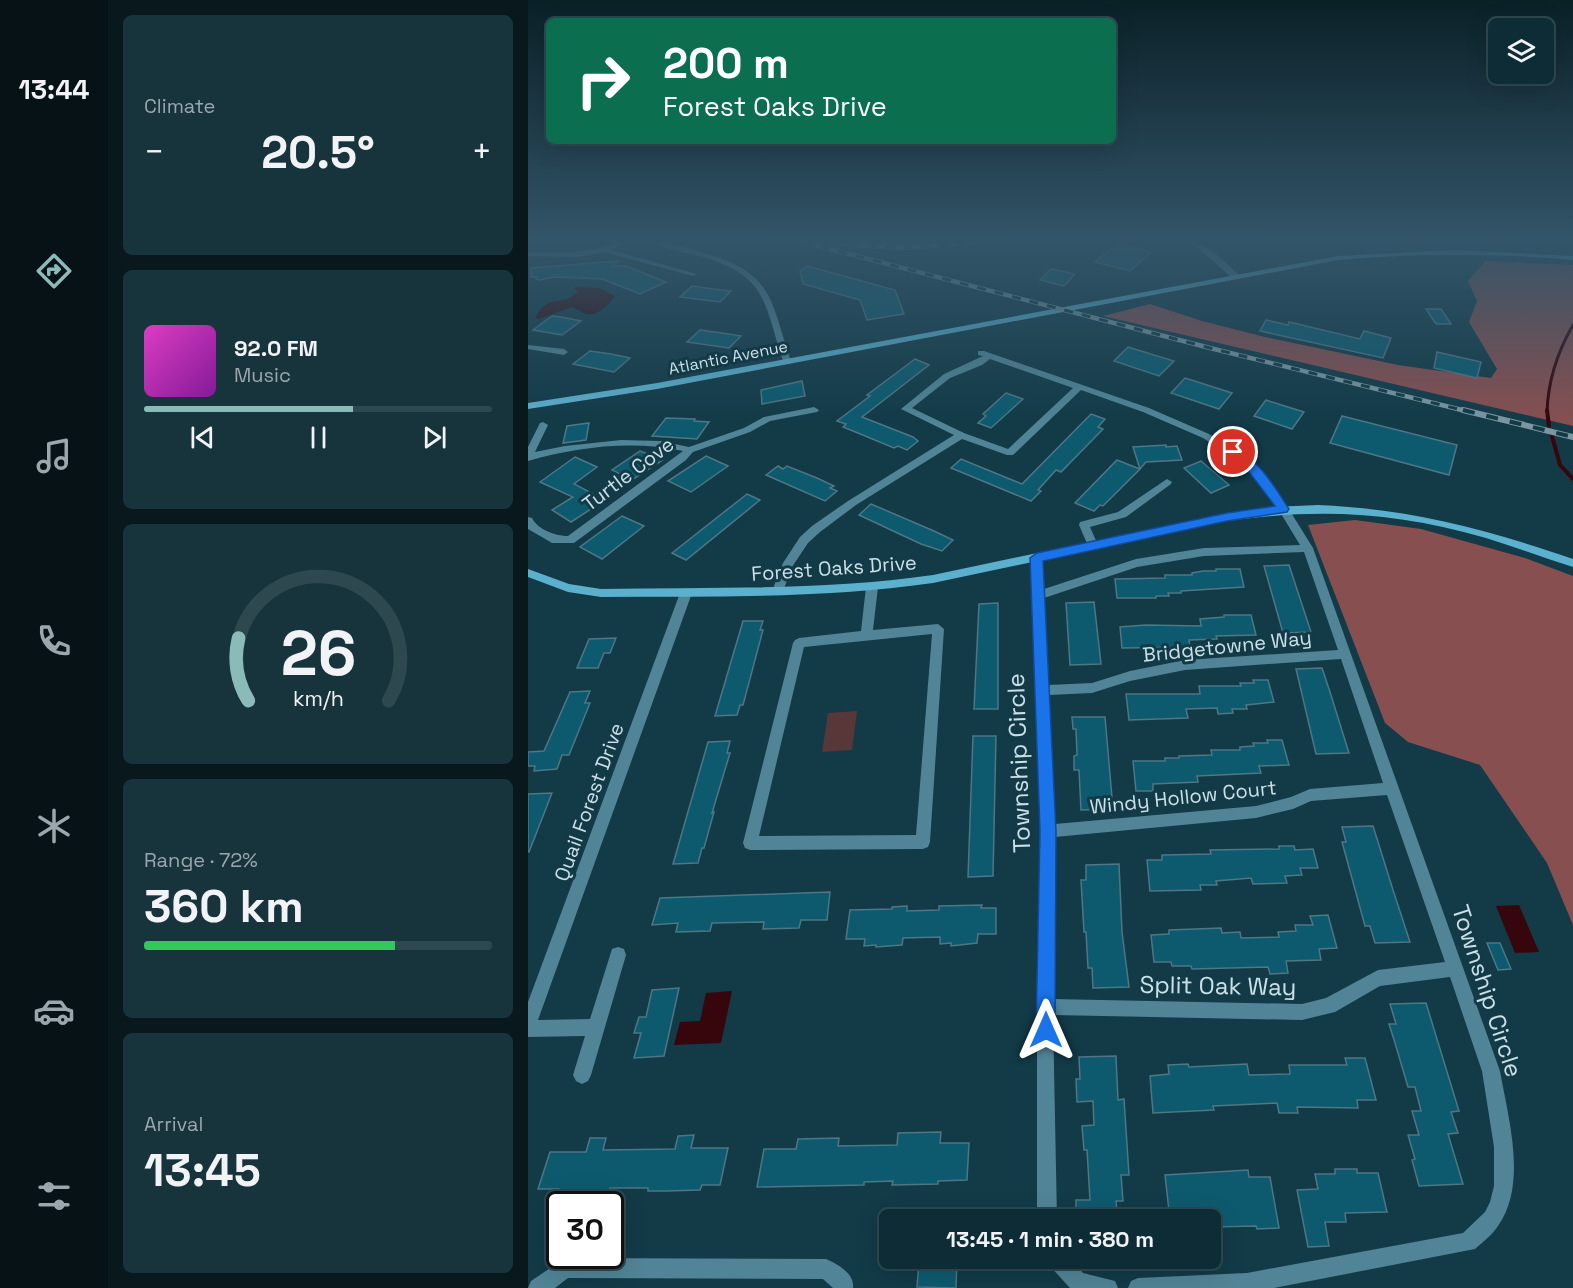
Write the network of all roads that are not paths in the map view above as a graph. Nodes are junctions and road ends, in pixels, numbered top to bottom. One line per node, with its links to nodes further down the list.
1 (767, 302): 5 (street)
2 (1102, 302): 5 (main road, Atlantic Avenue)
3 (528, 347): 4 (street)
4 (564, 352)
5 (787, 361): 7 (main road, Atlantic Avenue)
6 (1079, 387): 10 (street); 10 (street, Township Circle); 14 (street, Township Circle)
7 (528, 406)
8 (814, 410): 11 (street)
9 (543, 425): 12 (street)
10 (962, 435): 24 (street)
11 (690, 450): 12 (street, Turtle Cove); 16 (street, Turtle Cove)
12 (528, 458)
13 (1167, 482): 18 (street)
14 (1283, 509): 18 (main road, Forest Oaks Drive); 19 (street, Township Circle); 21 (main road, Forest Oaks Drive)
15 (528, 521): 16 (street)
16 (538, 532): 17 (street)
17 (528, 538)
18 (1093, 545): 20 (main road, Forest Oaks Drive)
19 (1308, 548): 26 (street); 28 (street, Township Circle)
20 (1037, 558): 23 (main road, Forest Oaks Drive); 26 (street, Township Circle)
21 (1573, 563)
22 (528, 573): 25 (main road, Forest Oaks Drive)
23 (872, 587): 24 (main road, Forest Oaks Drive); 27 (street)
24 (778, 591): 25 (main road, Forest Oaks Drive)
25 (686, 593): 35 (street, Quail Forest Drive)
26 (1040, 595): 29 (street, Township Circle)
27 (866, 635): 27 (street)
28 (1346, 654): 29 (street, Bridgetowne Way); 30 (street, Township Circle)
29 (1041, 690): 31 (street, Township Circle)
30 (1393, 788): 31 (street, Windy Hollow Court); 33 (street, Township Circle)
31 (1048, 831): 34 (street, Township Circle)
32 (618, 955): 36 (street)
33 (1454, 969): 34 (street, Split Oak Way); 43 (street, Township Circle)
34 (1045, 1007): 38 (street, Township Circle)
35 (528, 1027): 36 (street)
36 (596, 1027): 37 (street)
37 (582, 1075)
38 (1047, 1209)
39 (1066, 1269): 42 (street)
40 (538, 1288): 41 (street)
41 (843, 1288)
42 (1108, 1288)
43 (1138, 1288)

